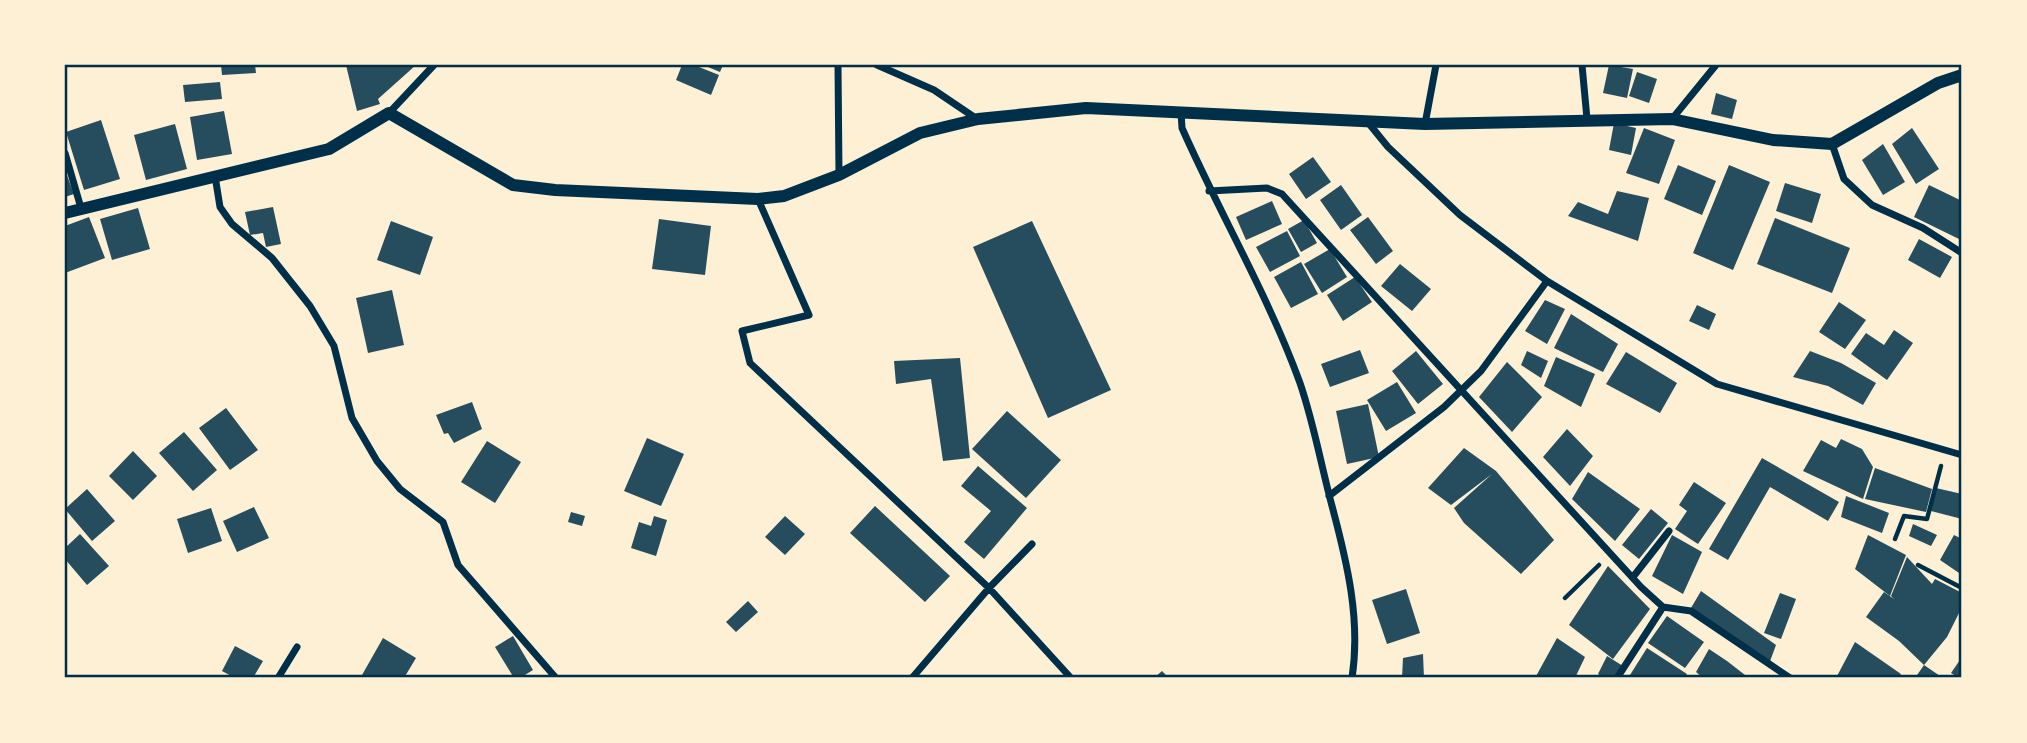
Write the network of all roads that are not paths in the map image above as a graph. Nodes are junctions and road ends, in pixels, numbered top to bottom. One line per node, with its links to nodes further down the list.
1 (434, 65): 9 (street)
2 (838, 65): 17 (street)
3 (877, 65): 11 (street)
4 (1436, 65): 14 (street)
5 (1582, 65): 10 (street)
6 (1716, 65): 12 (street)
7 (1962, 75): 15 (street)
8 (1181, 112): 11 (street); 13 (street); 19 (street)
9 (389, 113): 18 (street); 20 (street)
10 (1587, 118): 12 (street); 14 (street)
11 (978, 119): 17 (street)
12 (1672, 119): 15 (street)
13 (1366, 120): 14 (street); 24 (street)
14 (1425, 124)
15 (1832, 144): 23 (street)
16 (65, 153): 21 (street)
17 (839, 175): 20 (street)
18 (215, 176): 21 (street); 35 (street)
19 (1209, 191): 25 (street); 27 (street)
20 (758, 199): 31 (street)
21 (81, 208): 22 (street)
22 (65, 213)
23 (1962, 253)
24 (1547, 281): 25 (street); 26 (street)
25 (1460, 391): 27 (street); 30 (street)
26 (1962, 455)
27 (1329, 496): 38 (street)
28 (1669, 531): 30 (street)
29 (1032, 544): 31 (street)
30 (1633, 577): 32 (street)
31 (989, 588): 36 (street); 37 (street)
32 (1663, 607): 39 (street); 40 (street)
33 (297, 647): 34 (street)
34 (278, 678)
35 (556, 678)
36 (912, 678)
37 (1071, 678)
38 (1352, 678)
39 (1617, 678)
40 (1790, 678)

